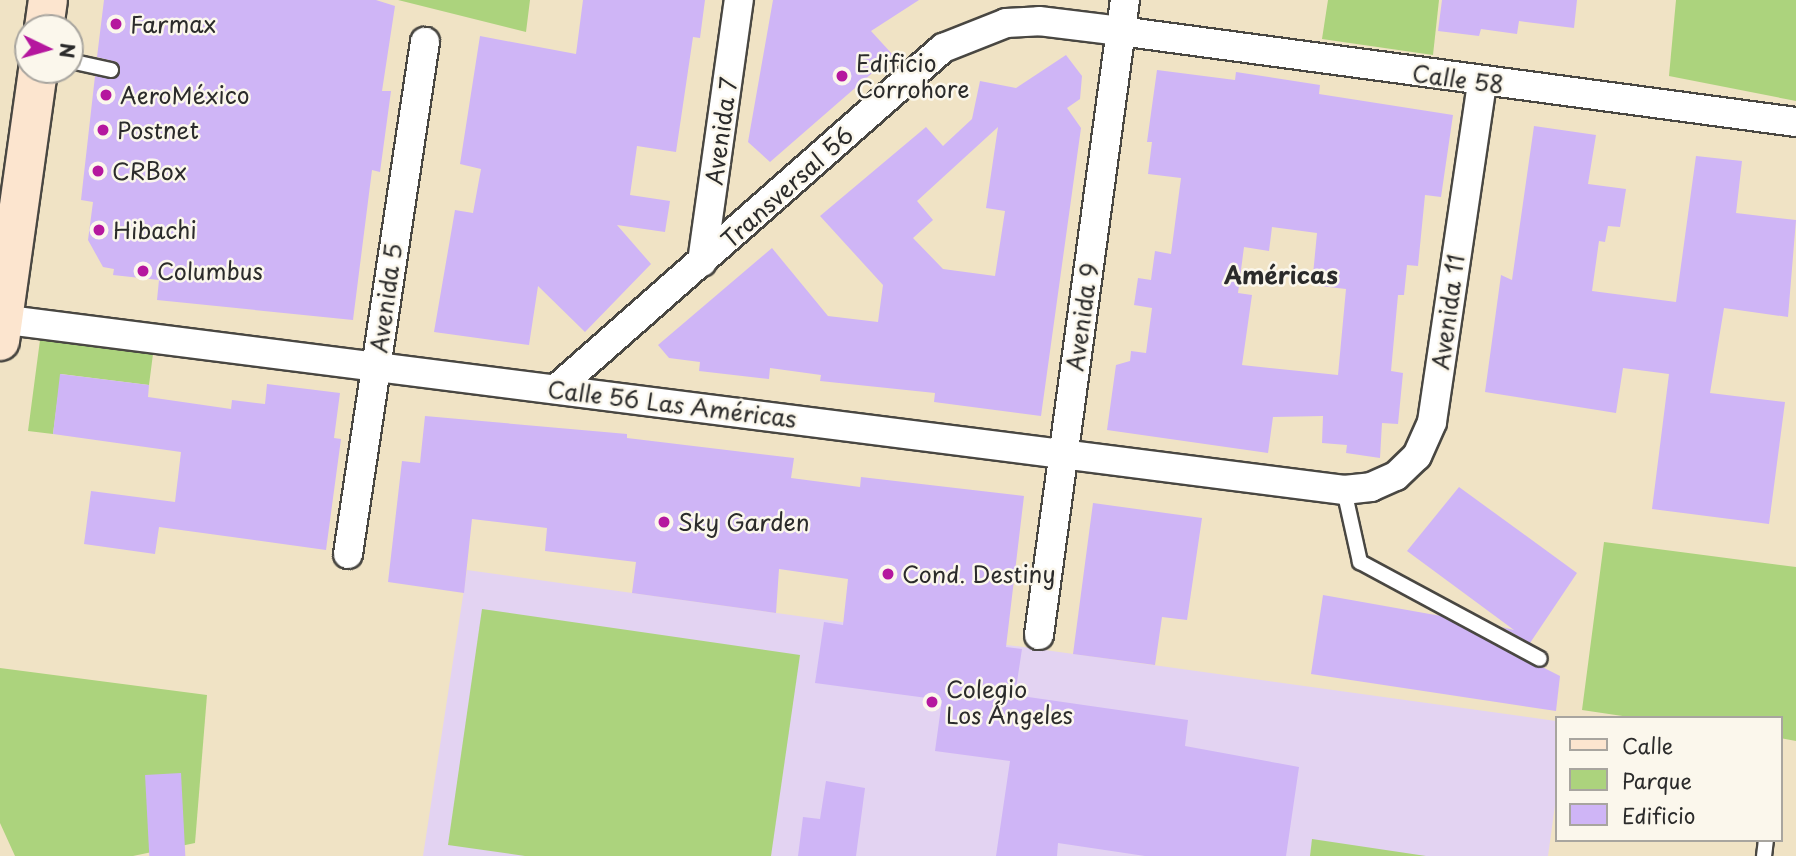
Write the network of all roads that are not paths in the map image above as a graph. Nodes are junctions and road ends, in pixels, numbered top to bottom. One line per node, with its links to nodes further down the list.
1 (739, 0): 10 (street, Avenida 7)
2 (1125, 0): 3 (street, Avenida 9)
3 (1121, 31): 7 (street, Calle 58); 10 (street, Transversal 56); 14 (street, Avenida 9)
4 (425, 42): 12 (street, Avenida 5)
5 (84, 64): 6 (lane)
6 (111, 70)
7 (1482, 83): 9 (street, Calle 58); 15 (street, Avenida 11)
8 (36, 84): 11 (main road)
9 (1796, 122)
10 (702, 262): 13 (street, Transversal 56)
11 (1, 327): 12 (street, Calle 56 Las Américas)
12 (376, 366): 13 (street, Calle 56 Las Américas); 16 (street, Avenida 5)
13 (556, 389): 14 (street, Calle 56 Las Américas)
14 (1064, 454): 15 (street, Calle 56 Las Américas); 17 (street, Avenida 9)
15 (1344, 490): 18 (lane)
16 (348, 554)
17 (1039, 635)
18 (1540, 659)

